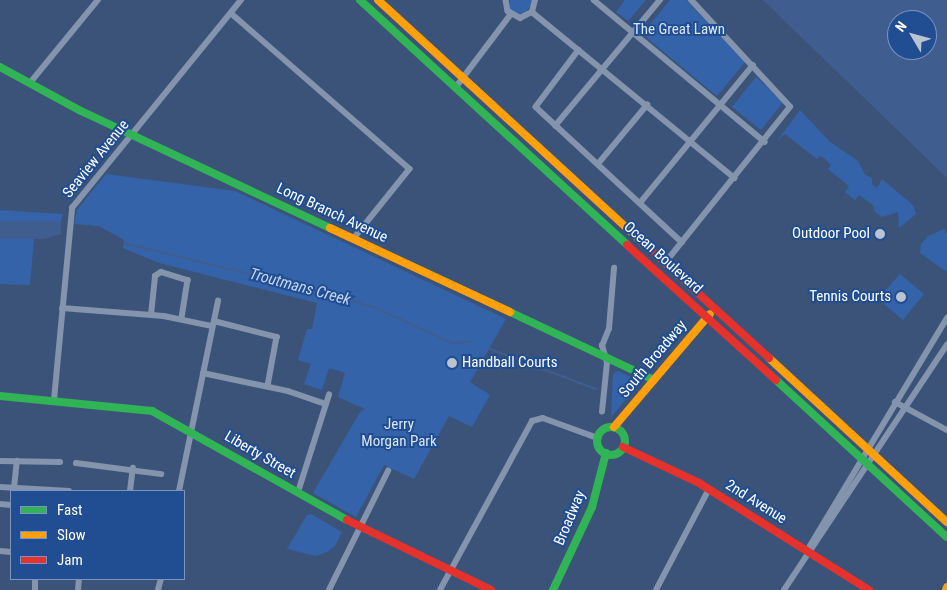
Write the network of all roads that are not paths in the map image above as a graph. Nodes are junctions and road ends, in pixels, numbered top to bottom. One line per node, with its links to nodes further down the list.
1 (98, 0): 19 (street)
2 (240, 0): 11 (street, Seaview Avenue)
3 (360, 0): 20 (street, Ocean Boulevard)
4 (378, 0): 18 (street, Ocean Boulevard)
5 (506, 0): 12 (street)
6 (536, 0): 10 (street)
7 (594, 0): 13 (street)
8 (660, 0): 13 (street)
9 (691, 0): 15 (street)
10 (532, 12): 12 (street); 14 (street)
11 (231, 13): 24 (street, Seaview Avenue); 30 (street)
12 (511, 14): 18 (street)
13 (633, 33): 17 (street); 22 (street)
14 (579, 50): 17 (street); 23 (street)
15 (753, 65): 22 (street); 26 (street)
16 (0, 67): 19 (street, Long Branch Avenue)
17 (602, 69): 21 (street); 23 (street)
18 (463, 78): 20 (street); 32 (street, Ocean Boulevard)
19 (30, 83): 24 (street, Long Branch Avenue)
20 (456, 87): 38 (street, Ocean Boulevard)
21 (646, 105): 25 (street); 27 (street)
22 (721, 105): 25 (street); 26 (street)
23 (555, 126): 27 (street)
24 (131, 134): 30 (street, Long Branch Avenue); 35 (street, Seaview Avenue)
25 (691, 142): 28 (street); 29 (street)
26 (765, 142): 28 (street)
27 (598, 164): 29 (street)
28 (735, 178): 31 (street)
29 (640, 203): 31 (street)
30 (354, 239): 43 (street, Long Branch Avenue)
31 (682, 242): 32 (street)
32 (665, 263): 36 (street, Ocean Boulevard)
33 (614, 268): 43 (street)
34 (218, 301): 41 (street)
35 (62, 308): 37 (street); 49 (street, Seaview Avenue)
36 (714, 308): 38 (street, South Broadway); 59 (street, Ocean Boulevard)
37 (152, 315): 40 (street); 40 (street)
38 (707, 317): 45 (street, South Broadway); 61 (street, Ocean Boulevard)
39 (947, 318): 50 (street)
40 (182, 319): 41 (street)
41 (213, 323): 44 (street); 46 (street)
42 (947, 345): 52 (street)
43 (605, 357): 45 (street, Long Branch Avenue); 53 (street)
44 (203, 374): 46 (street); 56 (street)
45 (654, 380): 54 (street, South Broadway)
46 (268, 386): 51 (street)
47 (329, 395): 51 (street)
48 (0, 396): 49 (street, Liberty Street)
49 (54, 400): 56 (street, Liberty Street)
50 (895, 402): 52 (street); 59 (street)
51 (326, 404): 77 (street)
52 (907, 409): 55 (street); 62 (street)
53 (602, 412)
54 (614, 428): 57 (street); 58 (street)
55 (947, 430)
56 (191, 432): 76 (street); 77 (street, Liberty Street)
57 (598, 438): 60 (street); 82 (street)
58 (623, 447): 60 (street); 73 (street, 2nd Avenue)
59 (867, 449): 61 (street); 62 (street, Ocean Boulevard)
60 (606, 453): 86 (street, Broadway)
61 (861, 457): 67 (street, Ocean Boulevard); 81 (street)
62 (875, 457): 67 (street); 78 (street, Ocean Boulevard)
63 (0, 461): 64 (street)
64 (17, 461): 65 (street); 72 (street)
65 (60, 462)
66 (76, 463): 68 (street)
67 (869, 465): 80 (street, Ocean Boulevard); 81 (street)
68 (133, 468): 70 (street); 75 (street)
69 (388, 471): 79 (street)
70 (161, 474)
71 (0, 488): 72 (street)
72 (14, 488): 74 (street)
73 (708, 488): 81 (street, 2nd Avenue); 87 (street)
74 (51, 490)
75 (130, 490)
76 (179, 490)
77 (298, 492): 79 (street, Liberty Street)
78 (947, 522)
79 (359, 526): 82 (street, Liberty Street); 83 (street)
80 (947, 537)
81 (808, 551): 88 (street); 89 (street, 2nd Avenue)
82 (450, 570): 84 (street); 85 (street, Liberty Street)
83 (329, 590)
84 (440, 590)
85 (491, 590)
86 (553, 590)
87 (656, 590)
88 (784, 590)
89 (869, 590)

